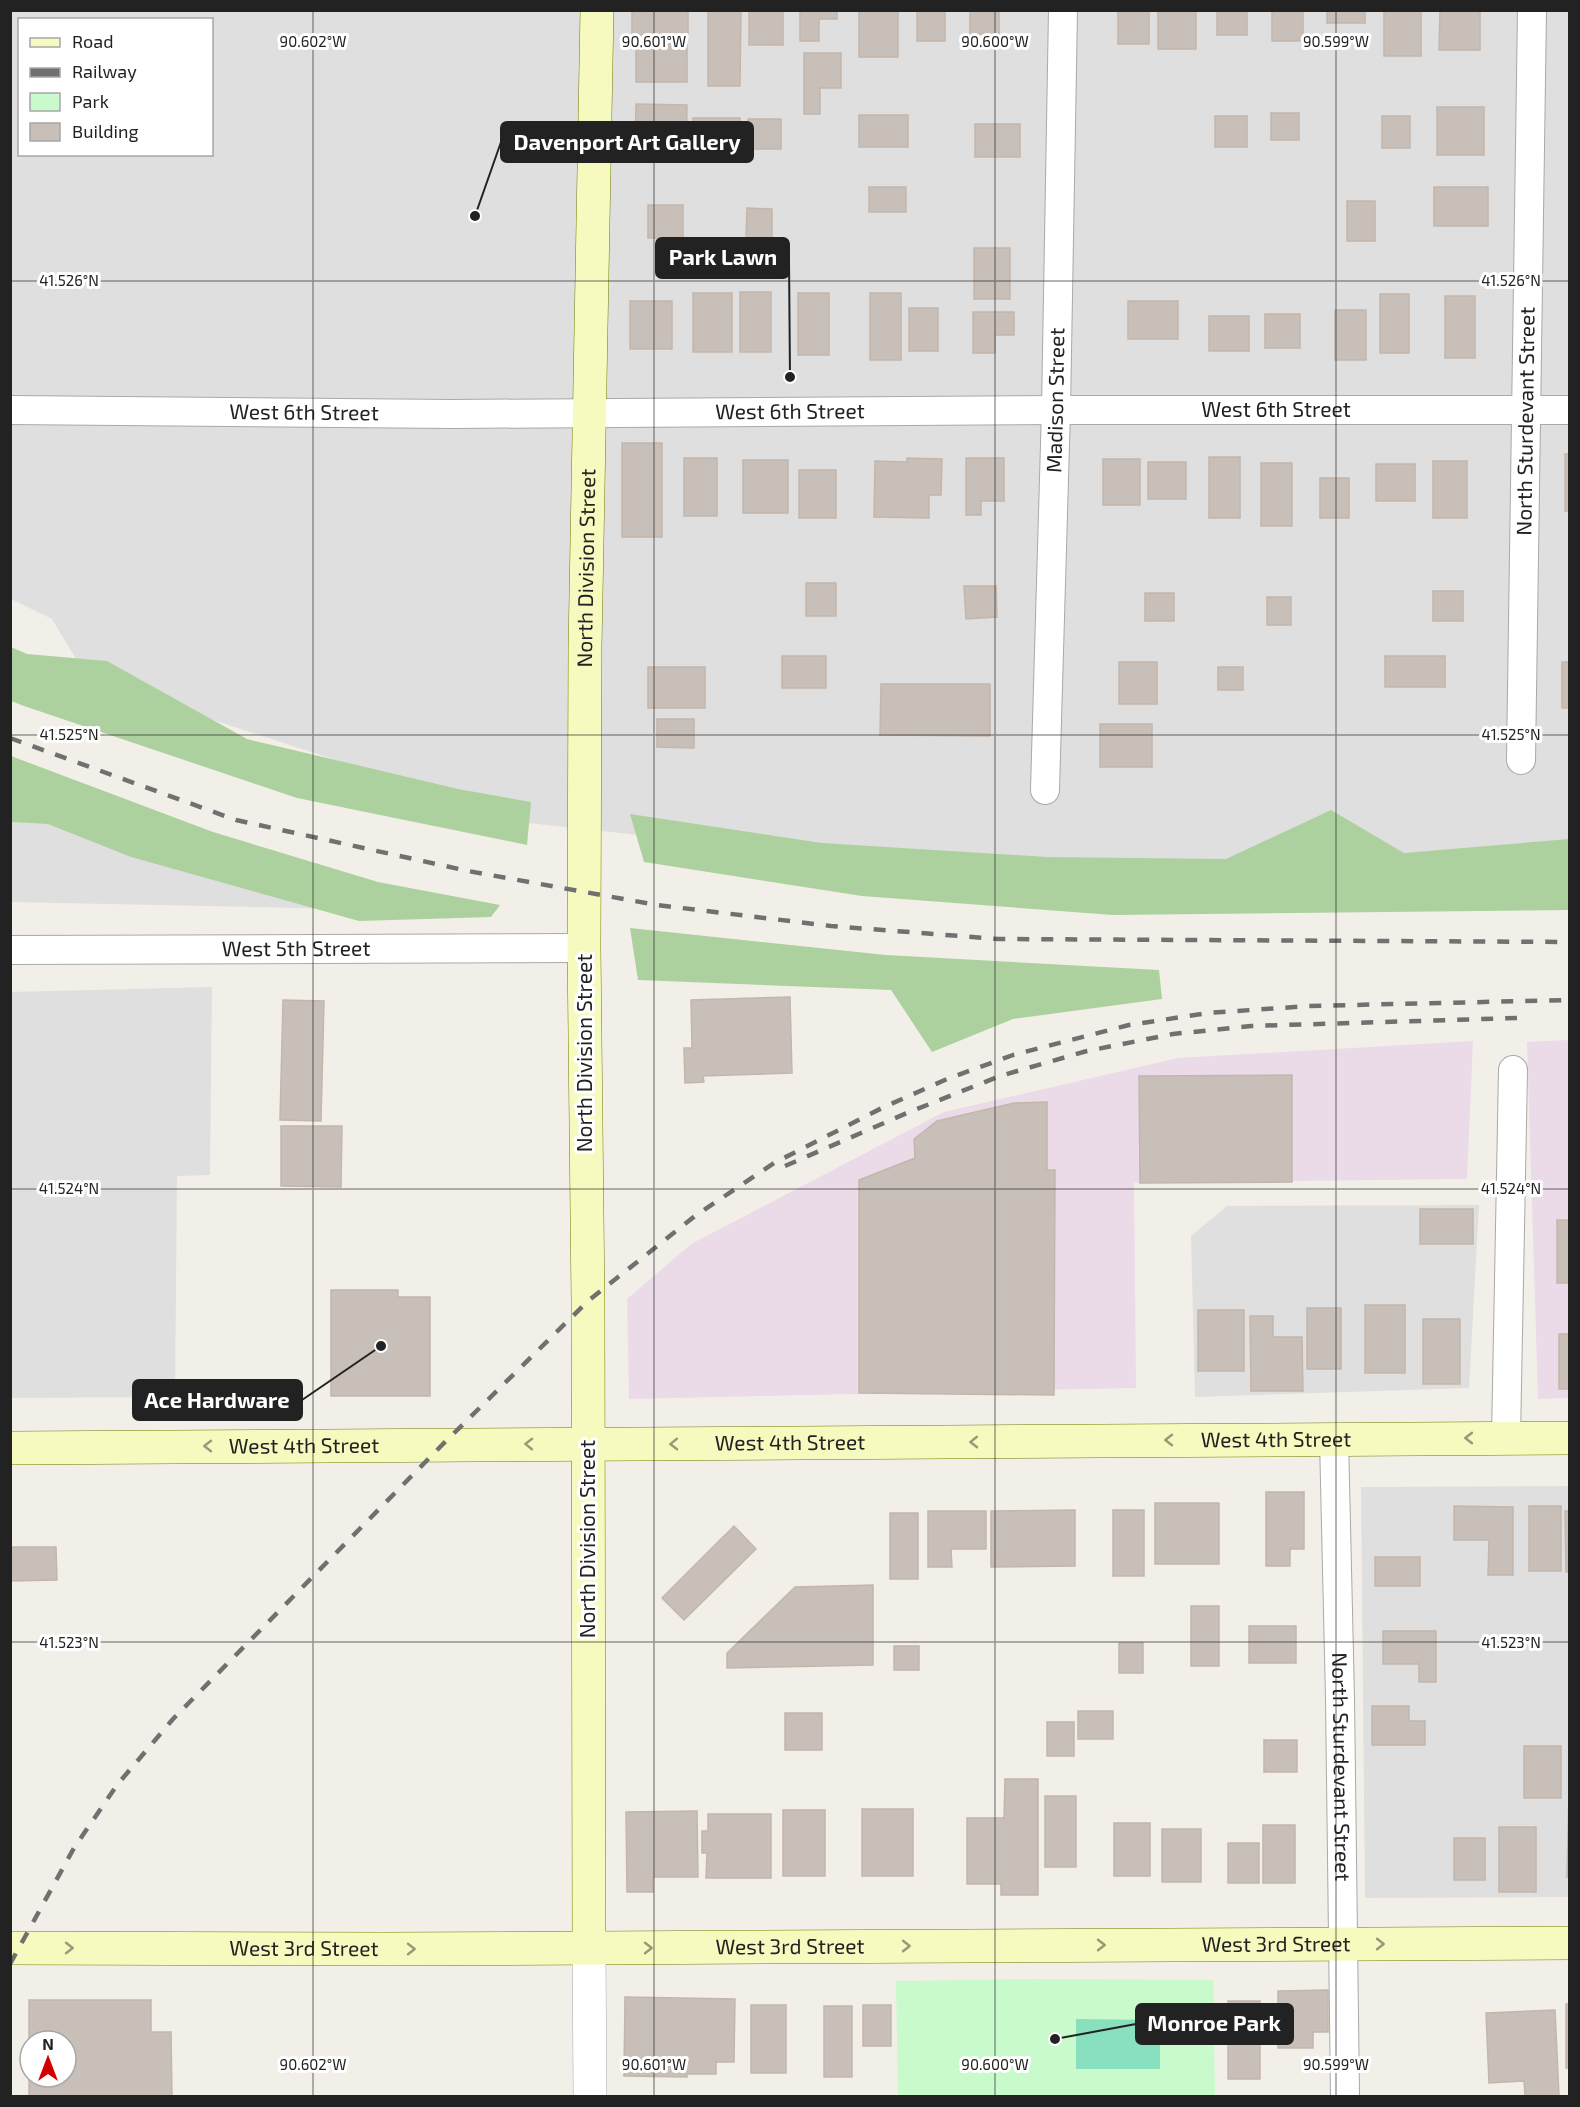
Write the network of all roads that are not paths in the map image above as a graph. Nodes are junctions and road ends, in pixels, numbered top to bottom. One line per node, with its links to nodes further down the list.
1 (597, 10): 8 (main road, North Division Street)
2 (1063, 10): 5 (street, Madison Street)
3 (1533, 10): 6 (street, North Sturdevant Street)
4 (10, 410): 8 (street, West 6th Street)
5 (1056, 410): 6 (street, West 6th Street); 8 (street, West 6th Street); 10 (street, Madison Street)
6 (1527, 410): 7 (street, West 6th Street); 9 (street, North Sturdevant Street)
7 (1569, 410)
8 (590, 413): 11 (main road, North Division Street)
9 (1521, 760)
10 (1045, 790)
11 (584, 948): 12 (street, West 5th Street); 17 (main road, North Division Street)
12 (10, 950)
13 (1514, 1070): 14 (street)
14 (1506, 1438): 15 (main road, West 4th Street); 16 (main road, West 4th Street, one-way to 16)
15 (1569, 1438)
16 (1334, 1439): 17 (main road, West 4th Street, one-way to 17); 20 (street, North Sturdevant Street)
17 (587, 1445): 18 (main road, West 4th Street, one-way to 18); 22 (main road, North Division Street)
18 (10, 1448)
19 (1569, 1943): 20 (main road, West 3rd Street, one-way to 19)
20 (1342, 1944): 22 (main road, West 3rd Street, one-way to 20); 24 (street, North Sturdevant Street)
21 (10, 1948): 22 (main road, West 3rd Street, one-way to 22)
22 (589, 1948): 23 (street, North Division Street)
23 (590, 2097)
24 (1345, 2097)

